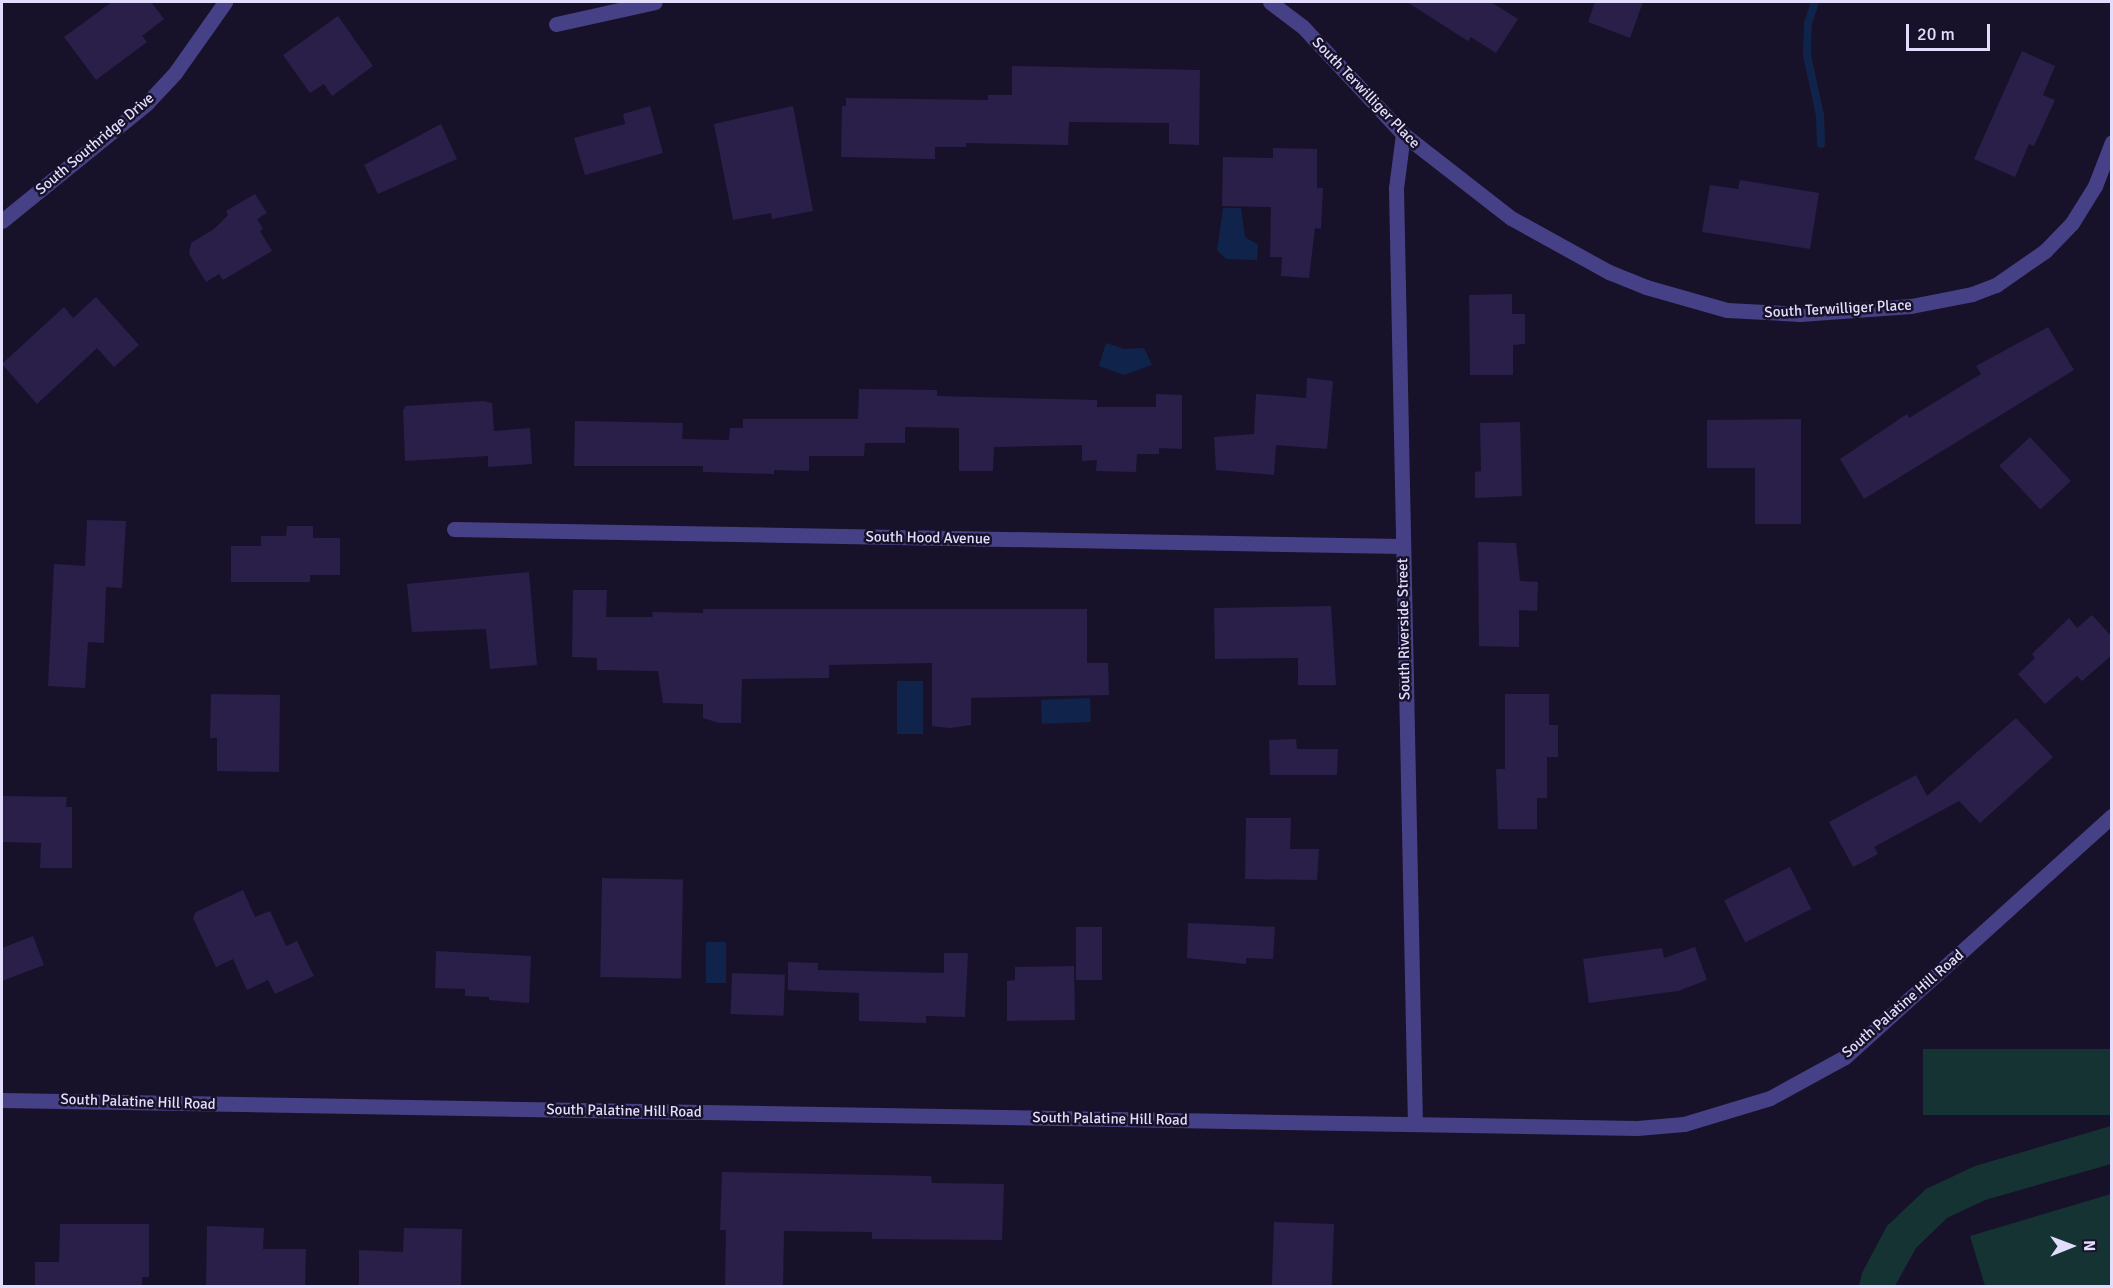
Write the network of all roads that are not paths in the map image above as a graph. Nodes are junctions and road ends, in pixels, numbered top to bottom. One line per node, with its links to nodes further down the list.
1 (225, 2): 7 (street, South Southridge Drive)
2 (655, 2): 4 (street)
3 (1269, 2): 5 (street, South Terwilliger Place)
4 (556, 24)
5 (1403, 135): 6 (street, South Terwilliger Place); 9 (street, South Riverside Street)
6 (2112, 142)
7 (2, 221)
8 (454, 529): 9 (street, South Hood Avenue)
9 (1402, 546): 12 (street, South Riverside Street)
10 (2112, 816): 12 (street, South Palatine Hill Road)
11 (2, 1100): 12 (street, South Palatine Hill Road)
12 (1415, 1123)

